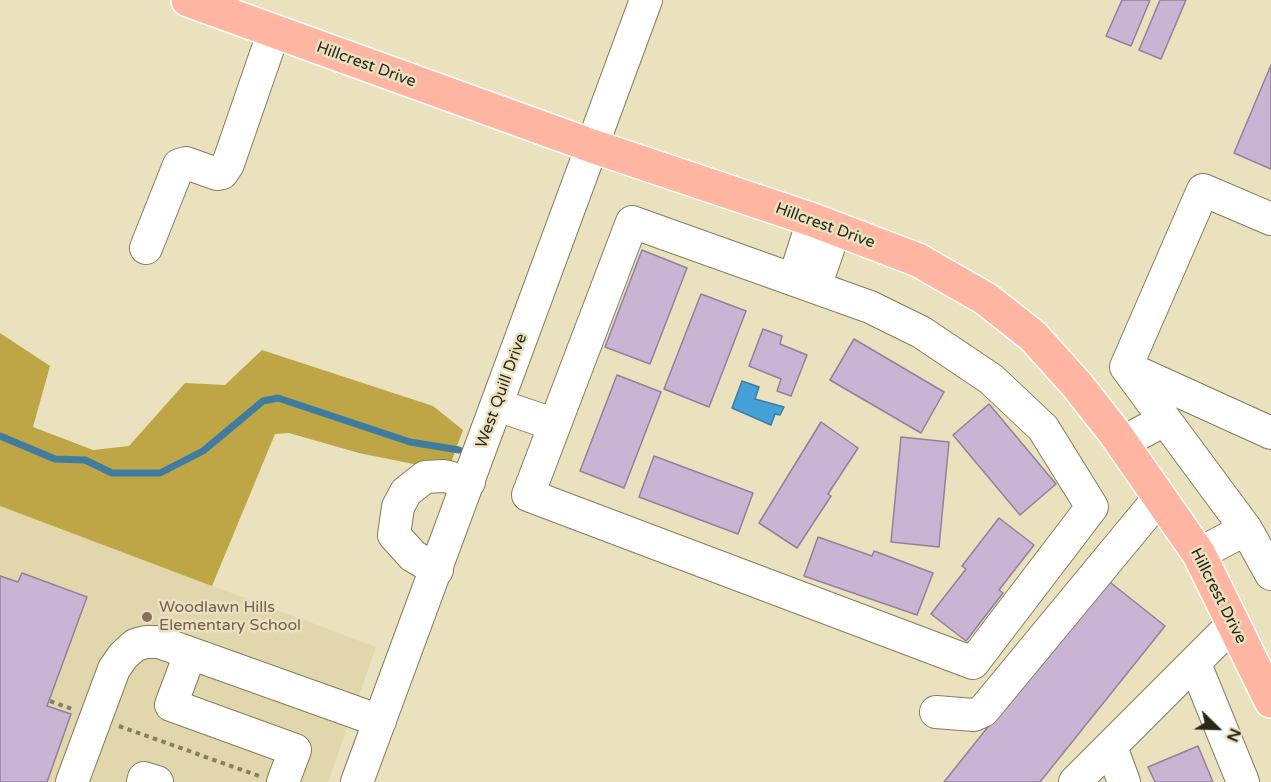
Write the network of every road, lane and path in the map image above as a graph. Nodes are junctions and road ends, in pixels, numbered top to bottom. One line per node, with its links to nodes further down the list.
1 (188, 0): 3 (main road, Hillcrest Drive)
2 (646, 0): 4 (street, West Quill Drive)
3 (274, 31): 4 (main road, Hillcrest Drive); 7 (street)
4 (592, 146): 6 (main road, Hillcrest Drive); 10 (street, West Quill Drive)
5 (1271, 219): 9 (street)
6 (824, 224): 8 (street); 14 (main road, Hillcrest Drive)
7 (146, 248)
8 (804, 283): 12 (street); 12 (street)
9 (1126, 367): 11 (street); 13 (street)
10 (497, 405): 12 (street); 15 (street, West Quill Drive)
11 (1164, 420): 14 (street); 17 (street)
12 (553, 423)
13 (1271, 433)
14 (1122, 443): 16 (main road, Hillcrest Drive)
15 (469, 483): 19 (street, West Quill Drive); 19 (street)
16 (1159, 498): 18 (main road, Hillcrest Drive); 26 (street)
17 (1246, 529): 18 (street); 20 (street)
18 (1199, 554): 21 (main road, Hillcrest Drive)
19 (437, 570): 28 (street, West Quill Drive)
20 (1271, 574)
21 (1232, 625): 23 (street); 24 (main road, Hillcrest Drive)
22 (190, 654): 27 (street); 28 (street); 30 (street)
23 (1195, 664): 29 (street); 37 (street)
24 (1270, 696)
25 (50, 701): 27 (path)
26 (936, 712)
27 (96, 717): 30 (path); 31 (street)
28 (380, 721): 34 (street, West Quill Drive)
29 (1111, 747): 35 (street); 36 (street)
30 (274, 780)
31 (72, 782)
32 (143, 782): 33 (street)
33 (156, 782)
34 (357, 782)
35 (1075, 782)
36 (1124, 782)
37 (1243, 782)

